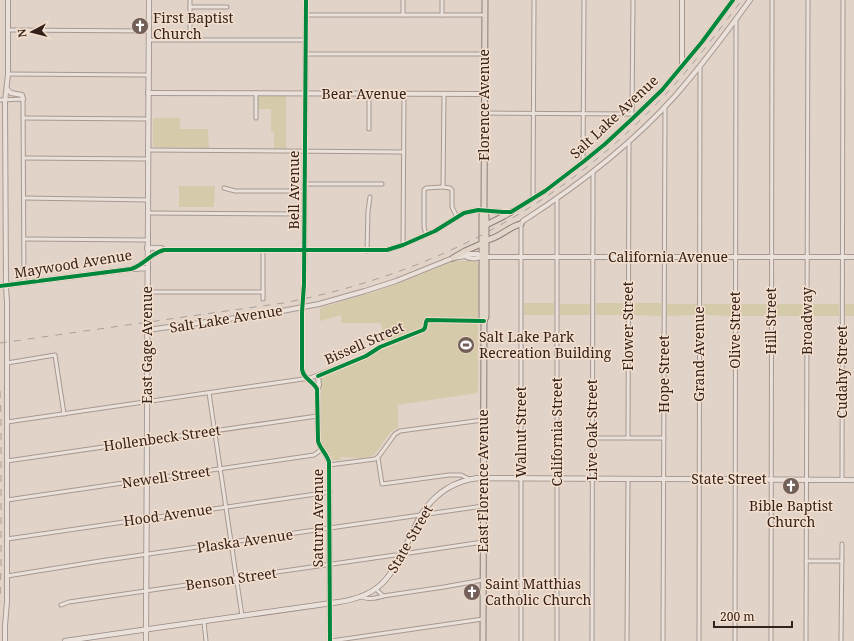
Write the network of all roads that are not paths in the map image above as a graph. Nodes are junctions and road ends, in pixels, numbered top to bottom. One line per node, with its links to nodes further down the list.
1 (8, 0): 24 (street)
2 (149, 0): 25 (main road, East Gage Avenue)
3 (190, 0): 17 (street)
4 (306, 0): 19 (street, Bell Avenue)
5 (403, 0): 20 (street)
6 (442, 0): 21 (street)
7 (485, 0): 22 (main road, Florence Avenue)
8 (534, 0): 48 (street)
9 (584, 0): 49 (street)
10 (633, 0): 50 (street)
11 (682, 0): 31 (street)
12 (750, 0): 23 (street, Salt Lake Avenue)
13 (772, 0): 99 (street, Hill Street)
14 (808, 0): 100 (street, Broadway)
15 (843, 0): 101 (street, Cudahy Street)
16 (732, 1): 31 (street, Salt Lake Avenue)
17 (190, 7): 18 (street); 27 (street)
18 (227, 7)
19 (306, 15): 20 (street); 28 (street, Bell Avenue)
20 (403, 15): 21 (street)
21 (442, 15): 22 (street)
22 (485, 15): 30 (main road, Florence Avenue)
23 (736, 19): 32 (street, Salt Lake Avenue); 98 (street, Olive Street)
24 (8, 30): 25 (street); 33 (street)
25 (149, 31): 26 (main road, East Gage Avenue)
26 (149, 40): 27 (street); 34 (main road, East Gage Avenue)
27 (190, 40): 28 (street)
28 (306, 40): 29 (street, Bell Avenue)
29 (306, 54): 30 (street); 38 (street, Bell Avenue)
30 (485, 54): 42 (main road, Florence Avenue)
31 (682, 66): 50 (street, Salt Lake Avenue)
32 (700, 66): 46 (street, Salt Lake Avenue); 97 (street, Grand Avenue)
33 (8, 74): 34 (street); 35 (street)
34 (148, 74): 36 (main road, East Gage Avenue)
35 (7, 89): 43 (street); 45 (street)
36 (148, 93): 37 (street, Bear Avenue); 53 (main road, East Gage Avenue)
37 (256, 93): 38 (street, Bear Avenue); 52 (street)
38 (305, 94): 39 (street, Bear Avenue); 57 (street, Bell Avenue)
39 (369, 94): 40 (street, Bear Avenue); 54 (street)
40 (404, 94): 41 (street, Bear Avenue); 58 (street)
41 (444, 94): 42 (street, Bear Avenue); 65 (street)
42 (484, 94): 47 (main road, Florence Avenue)
43 (23, 99): 45 (street); 51 (street)
44 (0, 100): 45 (street)
45 (5, 100): 109 (street)
46 (665, 107): 55 (street, Salt Lake Avenue); 96 (street, Hope Street)
47 (484, 113): 48 (street); 73 (main road, Florence Avenue)
48 (534, 113): 49 (street); 70 (street)
49 (583, 114): 50 (street); 61 (street)
50 (633, 115): 61 (street, Salt Lake Avenue)
51 (23, 118): 53 (street); 59 (street)
52 (256, 118)
53 (148, 119): 56 (main road, East Gage Avenue)
54 (369, 129)
55 (629, 142): 62 (street, Salt Lake Avenue); 95 (street, Flower Street)
56 (148, 150): 57 (street); 60 (main road, East Gage Avenue)
57 (305, 152): 58 (street); 63 (street, Bell Avenue)
58 (403, 152): 84 (street)
59 (24, 158): 60 (street); 69 (street)
60 (148, 159): 72 (main road, East Gage Avenue)
61 (583, 162): 70 (street, Salt Lake Avenue)
62 (593, 172): 71 (street, Salt Lake Avenue); 94 (street, Live Oak Street)
63 (305, 184): 64 (street); 67 (street, Bell Avenue)
64 (382, 184)
65 (443, 187): 77 (street); 80 (street)
66 (224, 188): 67 (street)
67 (305, 191): 76 (street, Bell Avenue)
68 (370, 197): 90 (street)
69 (24, 198): 72 (street); 81 (street)
70 (533, 198): 74 (street, Salt Lake Avenue)
71 (557, 198): 78 (street, Salt Lake Avenue); 93 (street, California Street)
72 (148, 200): 75 (main road, East Gage Avenue)
73 (484, 211): 74 (street); 77 (street); 79 (main road, East Florence Avenue); 85 (main road, East Florence Avenue)
74 (511, 212): 79 (main road)
75 (150, 213): 76 (street); 82 (main road, East Gage Avenue)
76 (305, 214): 89 (street, Bell Avenue)
77 (457, 217): 80 (street)
78 (521, 224): 83 (main road); 92 (street, Walnut Street)
79 (486, 225): 83 (main road, East Florence Avenue)
80 (426, 235): 84 (street)
81 (24, 239): 82 (street); 107 (street)
82 (148, 240): 86 (main road, East Gage Avenue)
83 (486, 240): 91 (main road, East Florence Avenue)
84 (403, 244): 90 (street)
85 (481, 244): 91 (main road, East Florence Avenue); 103 (main road)
86 (148, 248): 87 (main road); 104 (main road, East Gage Avenue)
87 (164, 250): 88 (street); 104 (street)
88 (263, 250): 89 (street); 111 (street)
89 (304, 250): 90 (street); 113 (street, Bell Avenue)
90 (367, 251)
91 (484, 257): 92 (street, California Avenue); 103 (street, Salt Lake Avenue); 114 (main road, East Florence Avenue)
92 (521, 257): 93 (street, California Avenue); 138 (street, Walnut Street)
93 (557, 257): 94 (street, California Avenue); 139 (street, California Street)
94 (593, 257): 95 (street, California Avenue); 127 (street, Live Oak Street)
95 (628, 257): 96 (street, California Avenue); 128 (street, Flower Street)
96 (664, 257): 97 (street, California Avenue); 129 (street, Hope Street)
97 (700, 257): 98 (street, California Avenue); 143 (street, Grand Avenue)
98 (735, 257): 99 (street, California Avenue); 144 (street, Olive Street)
99 (771, 257): 100 (street, California Avenue); 145 (street, Hill Street)
100 (807, 257): 101 (street, California Avenue); 146 (street, Broadway)
101 (842, 257): 102 (street, California Avenue); 148 (street, Cudahy Street)
102 (854, 257)
103 (453, 258): 113 (street, Salt Lake Avenue)
104 (148, 259): 105 (main road, East Gage Avenue); 106 (street, Maywood Avenue)
105 (148, 268): 106 (main road); 110 (main road, East Gage Avenue)
106 (132, 269): 107 (street, Maywood Avenue)
107 (24, 283): 109 (street, Maywood Avenue)
108 (0, 286): 109 (street, Maywood Avenue)
109 (6, 286): 116 (street)
110 (148, 292): 111 (street); 115 (main road, East Gage Avenue)
111 (263, 292): 112 (street)
112 (263, 299)
113 (303, 307): 115 (street, Salt Lake Avenue); 118 (street, Bell Avenue)
114 (484, 321): 117 (street, Bissell Street); 124 (main road, East Florence Avenue)
115 (147, 330): 121 (main road, East Gage Avenue)
116 (7, 363): 122 (street); 125 (street)
117 (318, 376): 118 (street, Bissell Street); 119 (street, Saturn Avenue)
118 (306, 379): 119 (street); 120 (street, Bissell Street)
119 (317, 391): 123 (street, Saturn Avenue)
120 (209, 393): 121 (street, Bissell Street); 126 (street)
121 (147, 402): 122 (street, Bissell Street); 130 (main road, East Gage Avenue)
122 (64, 414): 125 (street, Bissell Street)
123 (317, 416): 126 (street, Hollenbeck Street); 131 (street, Saturn Avenue)
124 (483, 420): 132 (street); 136 (main road, East Florence Avenue)
125 (7, 422): 133 (street)
126 (215, 431): 130 (street, Hollenbeck Street); 135 (street)
127 (592, 438): 128 (street); 140 (street, Live Oak Street)
128 (628, 438): 129 (street)
129 (664, 438): 142 (street, Hope Street)
130 (146, 440): 133 (street, Hollenbeck Street); 147 (main road, East Gage Avenue)
131 (322, 449): 134 (street, Saturn Avenue); 135 (street, Newell Street)
132 (378, 458): 134 (street); 137 (street)
133 (7, 461): 151 (street)
134 (329, 465): 150 (street, Saturn Avenue)
135 (220, 469): 147 (street, Newell Street); 153 (street)
136 (483, 478): 137 (main road, State Street); 138 (main road, State Street); 152 (main road, East Florence Avenue)
137 (469, 479): 154 (main road, State Street)
138 (521, 479): 139 (main road, State Street); 185 (street, Walnut Street)
139 (556, 479): 140 (main road, State Street); 186 (street, California Street)
140 (592, 479): 141 (main road, State Street); 187 (street, Live Oak Street)
141 (628, 479): 142 (main road, State Street); 188 (street)
142 (664, 479): 143 (main road, State Street); 189 (street, Hope Street)
143 (699, 479): 144 (main road, State Street); 190 (street, Grand Avenue)
144 (735, 479): 145 (main road, State Street); 191 (street, Olive Street)
145 (770, 479): 146 (main road, State Street); 192 (street, Hill Street)
146 (806, 479): 148 (main road, State Street); 163 (street, Broadway)
147 (146, 480): 151 (street, Newell Street); 155 (main road, East Gage Avenue)
148 (842, 480): 149 (main road, State Street)
149 (854, 480)
150 (330, 492): 153 (street, Hood Avenue); 156 (street, Saturn Avenue)
151 (7, 500): 157 (street)
152 (483, 506): 154 (street, Plaska Avenue); 158 (main road, East Florence Avenue)
153 (226, 507): 155 (street, Hood Avenue); 159 (street)
154 (421, 515): 156 (street, Plaska Avenue); 161 (main road, State Street)
155 (146, 519): 157 (street, Hood Avenue); 162 (main road, East Gage Avenue)
156 (330, 528): 159 (street, Plaska Avenue); 165 (street, Saturn Avenue)
157 (7, 539): 166 (street)
158 (483, 542): 161 (street, Benson Street); 168 (main road, East Florence Avenue)
159 (231, 543): 162 (street, Plaska Avenue); 167 (street)
160 (842, 544): 164 (street)
161 (402, 554): 165 (street, Benson Street); 169 (main road, State Street)
162 (146, 555): 166 (street, Plaska Avenue); 170 (main road, East Gage Avenue)
163 (806, 561): 164 (street); 193 (street, Broadway)
164 (842, 561): 194 (street)
165 (329, 565): 167 (street, Benson Street); 173 (street, Saturn Avenue)
166 (7, 576): 179 (street)
167 (236, 578): 170 (street, Benson Street); 175 (street)
168 (483, 580): 172 (street); 176 (main road, East Florence Avenue)
169 (376, 588): 171 (main road, State Street); 172 (street)
170 (146, 591): 174 (street, Benson Street); 178 (main road, East Gage Avenue)
171 (362, 596): 172 (street); 173 (main road, State Street)
172 (383, 596)
173 (330, 603): 175 (main road, State Street); 183 (street, Saturn Avenue)
174 (61, 605)
175 (242, 616): 177 (main road, State Street)
176 (483, 619): 183 (street); 184 (main road, East Florence Avenue)
177 (204, 622): 178 (main road, State Street); 182 (street)
178 (146, 630): 180 (main road, State Street); 181 (main road, East Gage Avenue)
179 (5, 641)
180 (65, 641)
181 (146, 641)
182 (206, 641)
183 (331, 641)
184 (483, 641)
185 (521, 641)
186 (557, 641)
187 (592, 641)
188 (627, 641)
189 (663, 641)
190 (699, 641)
191 (735, 641)
192 (771, 641)
193 (806, 641)
194 (842, 641)

